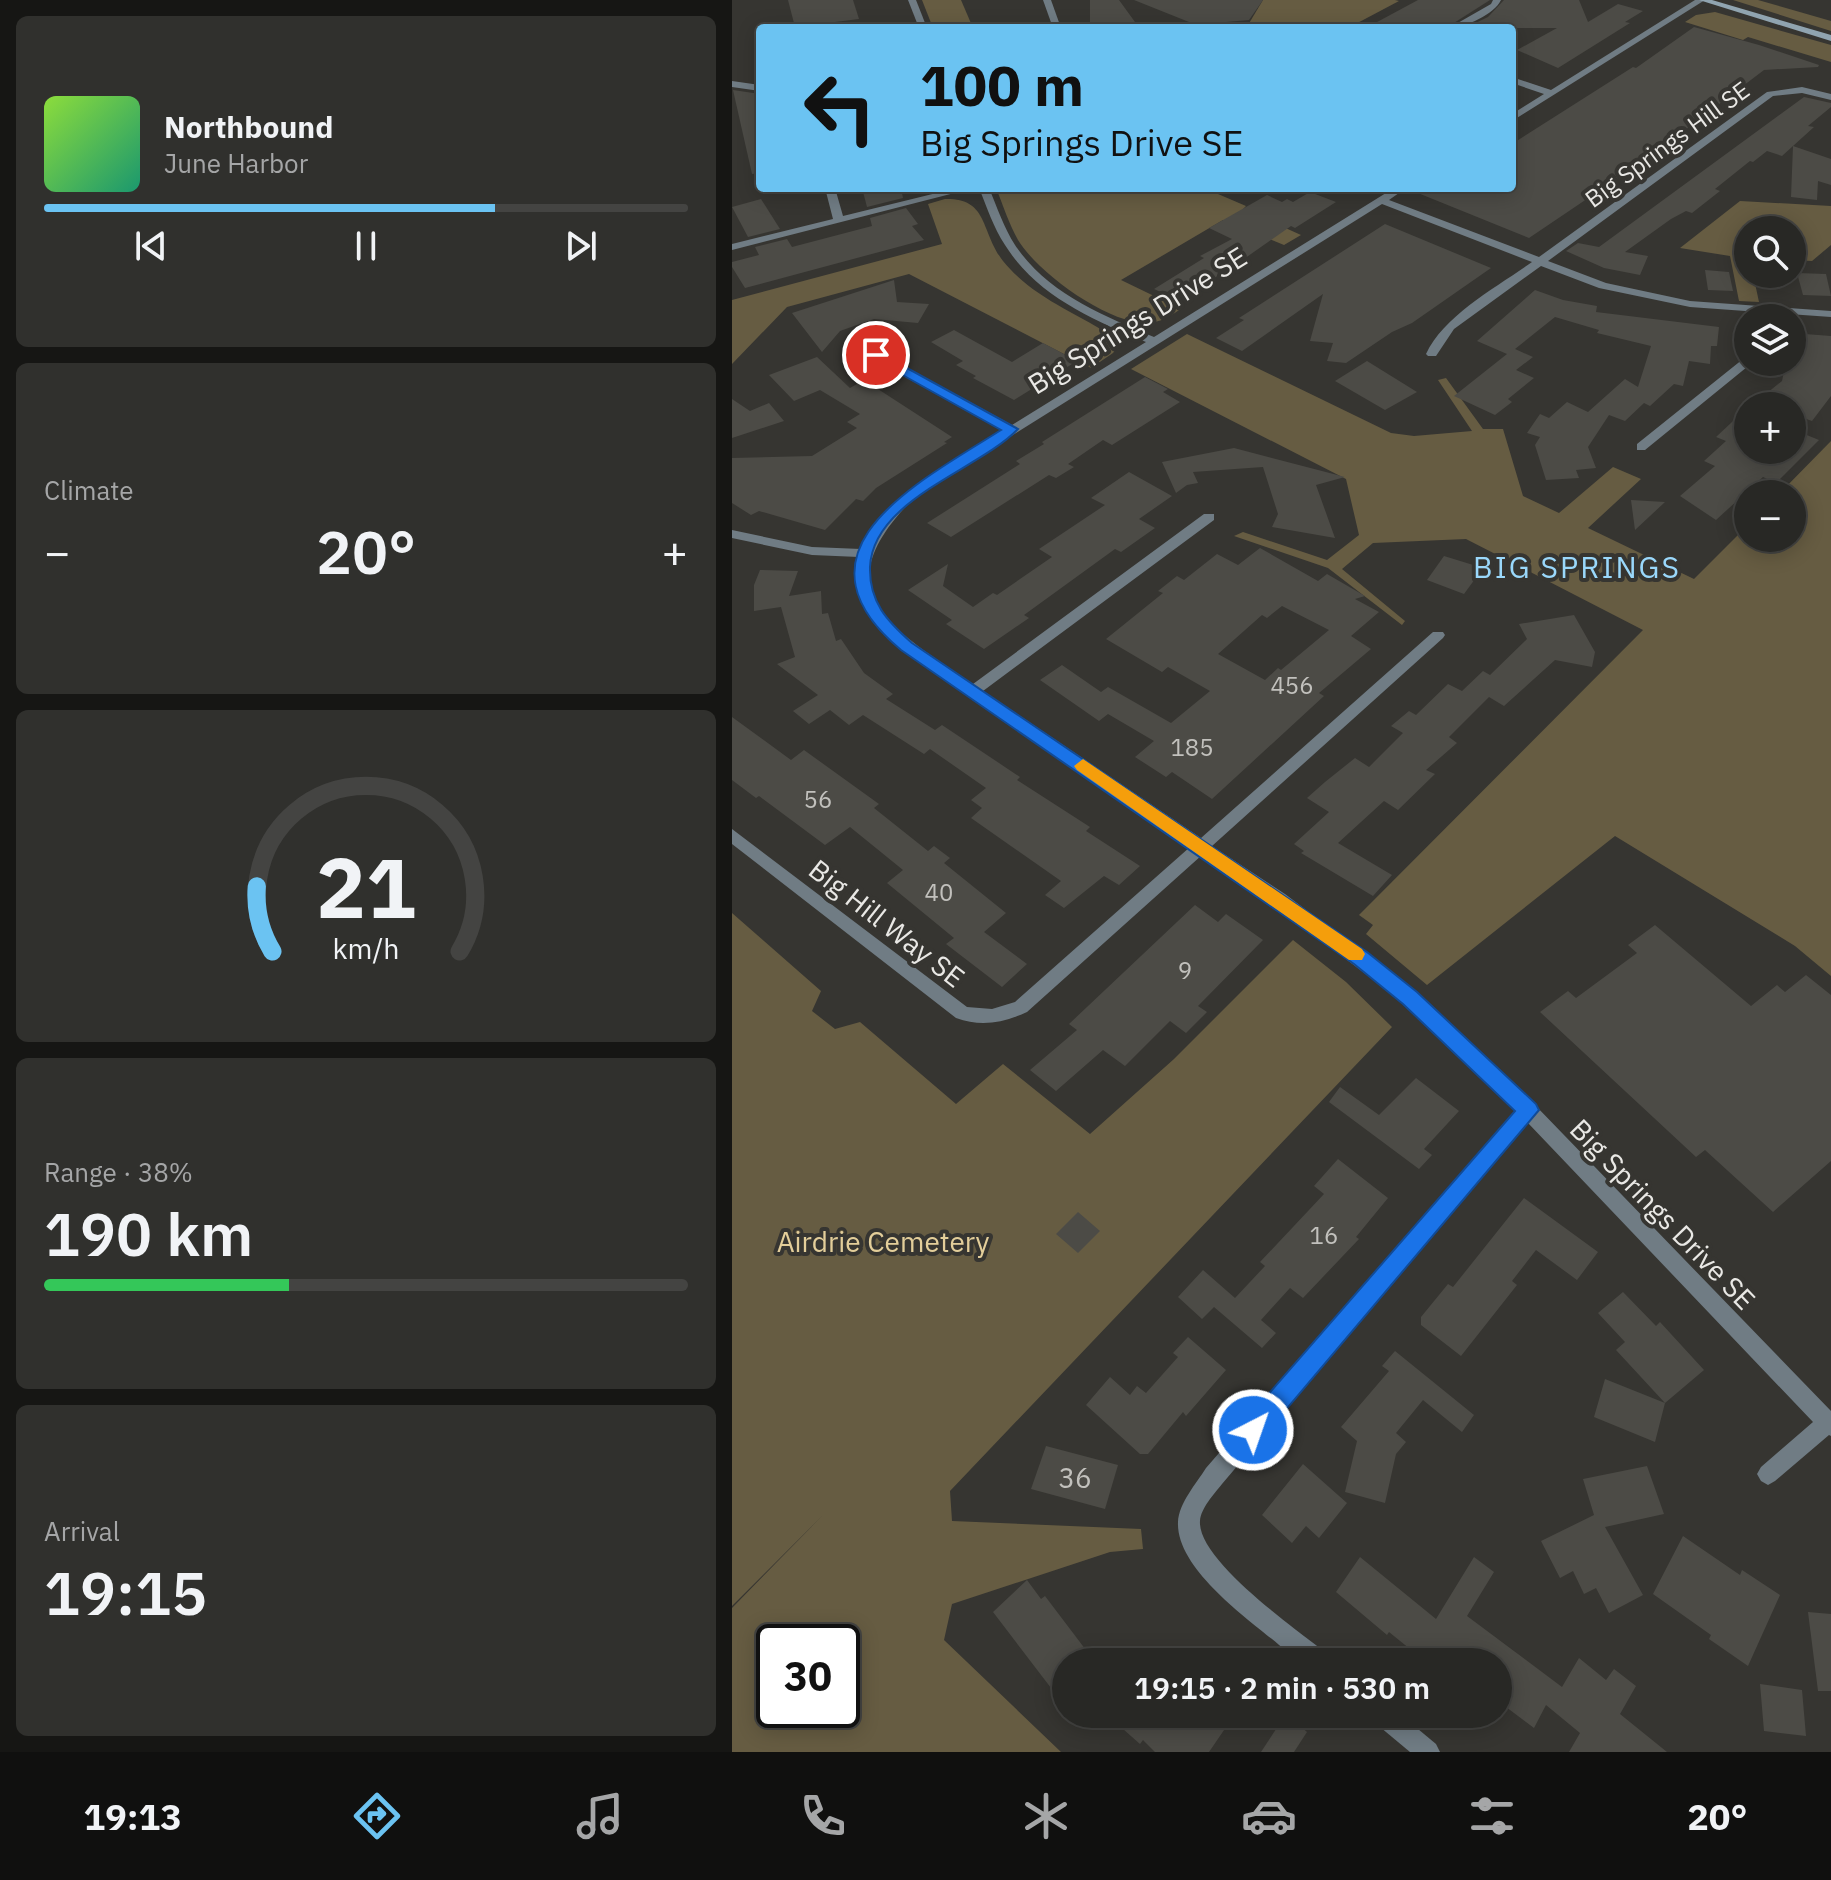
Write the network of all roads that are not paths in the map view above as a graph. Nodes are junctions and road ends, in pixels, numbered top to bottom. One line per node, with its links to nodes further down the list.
1 (912, 0): 5 (street)
2 (1047, 0): 6 (street)
3 (1497, 0): 7 (street)
4 (1702, 0): 8 (main road); 12 (street)
5 (921, 24)
6 (1056, 24)
7 (1460, 24)
8 (1831, 38)
9 (1516, 81): 12 (street)
10 (732, 84): 11 (street)
11 (756, 87)
12 (1551, 93): 14 (street)
13 (1831, 97): 22 (street, Big Springs Hill SE)
14 (1516, 115)
15 (831, 192): 20 (street)
16 (953, 192): 20 (street)
17 (986, 192): 26 (street)
18 (1394, 192): 19 (street, Big Springs Drive SE)
19 (1381, 200): 22 (street); 26 (street, Big Springs Drive SE)
20 (839, 220): 21 (street)
21 (732, 247)
22 (1537, 263): 23 (street); 27 (street, Big Springs Hill SE)
23 (1734, 310)
24 (1806, 314): 25 (street)
25 (1831, 314)
26 (1153, 341): 30 (street, Big Springs Drive SE)
27 (1432, 354)
28 (876, 355): 30 (street)
29 (1734, 372): 31 (street)
30 (1011, 429): 34 (street, Big Springs Drive SE)
31 (1641, 447)
32 (1209, 517): 36 (street)
33 (732, 534): 34 (street)
34 (863, 553): 36 (street, Big Springs Drive SE)
35 (1438, 635): 38 (street, Big Hill Way SE)
36 (974, 690): 38 (street, Big Springs Drive SE)
37 (732, 835): 38 (street, Big Hill Way SE)
38 (1200, 847): 39 (street, Big Springs Drive SE)
39 (1528, 1110): 40 (street, Big Springs Drive SE); 42 (street)
40 (1829, 1424): 41 (street)
41 (1768, 1474)
42 (1303, 1648)
43 (1399, 1728): 44 (street)
44 (1428, 1752)

